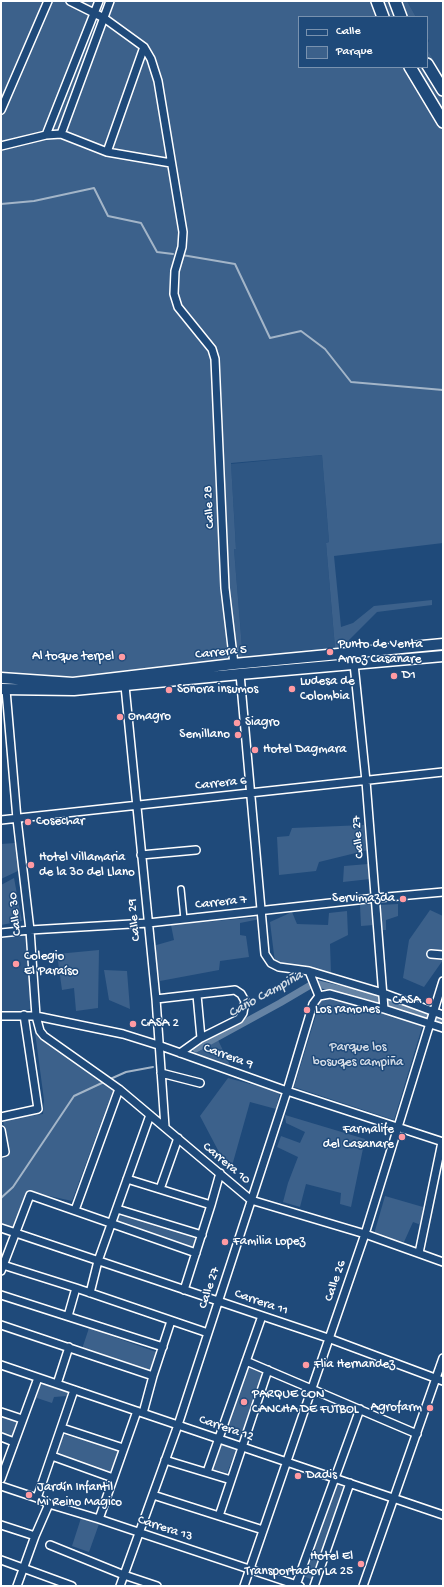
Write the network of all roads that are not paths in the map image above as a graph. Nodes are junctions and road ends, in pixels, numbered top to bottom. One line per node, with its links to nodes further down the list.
1 (48, 1): 15 (street)
2 (70, 1): 7 (street)
3 (100, 1): 7 (street)
4 (110, 1): 10 (street)
5 (376, 1): 8 (main road)
6 (395, 1): 9 (main road)
7 (95, 13): 10 (street); 18 (street)
8 (383, 16)
9 (401, 16)
10 (104, 18): 11 (street); 17 (street)
11 (144, 47): 20 (street); 21 (street)
12 (428, 66): 14 (main road)
13 (411, 68): 16 (main road)
14 (443, 90)
15 (1, 110)
16 (443, 122)
17 (61, 134): 18 (street); 20 (street)
18 (46, 135): 19 (street)
19 (1, 146)
20 (107, 152): 21 (street)
21 (171, 163): 24 (street, Calle 28)
22 (443, 644): 24 (main road, Carrera 5)
23 (443, 656): 25 (main road, Carrera 5)
24 (234, 664): 27 (main road, Carrera 5)
25 (354, 664): 26 (main road, Carrera 5); 31 (street, Calle 27)
26 (240, 674): 28 (main road, Carrera 5); 32 (street)
27 (1, 678)
28 (124, 686): 29 (main road, Carrera 5); 33 (street, Calle 29)
29 (3, 689): 34 (street, Calle 30)
30 (443, 772): 31 (street, Carrera 6)
31 (366, 781): 32 (street, Carrera 6); 40 (street, Calle 27)
32 (251, 794): 33 (street, Carrera 6); 41 (street)
33 (136, 805): 34 (street, Carrera 6); 37 (street, Calle 29)
34 (18, 819): 35 (street, Carrera 6); 44 (street, Calle 30)
35 (1, 820)
36 (196, 850): 37 (street)
37 (141, 855): 43 (street, Calle 29)
38 (181, 888): 42 (street)
39 (443, 892): 40 (street, Carrera 7)
40 (376, 898): 41 (street, Carrera 7); 53 (street, Calle 27)
41 (262, 911): 42 (street, Carrera 7); 48 (street)
42 (184, 919): 43 (street, Carrera 7)
43 (148, 923): 44 (street, Carrera 7); 52 (street, Calle 29)
44 (30, 930): 45 (street, Carrera 7); 58 (street, Calle 30)
45 (1, 933)
46 (430, 954): 47 (street)
47 (443, 955)
48 (309, 971): 51 (street); 53 (street)
49 (443, 981): 54 (street, Calle 26)
50 (197, 995): 52 (street); 61 (street); 61 (street)
51 (319, 996): 53 (street); 67 (street, Calle 27)
52 (156, 999): 62 (street, Calle 29)
53 (384, 1001): 54 (street); 59 (street)
54 (434, 1013): 55 (street); 59 (street, Calle 26)
55 (443, 1015)
56 (1, 1016): 57 (street, Carrera 9)
57 (24, 1016): 58 (street, Carrera 9); 69 (street)
58 (36, 1016): 62 (street, Carrera 9); 66 (street, Carrera 10)
59 (431, 1023): 60 (street); 71 (street, Calle 26)
60 (443, 1028)
61 (201, 1038): 63 (street)
62 (158, 1045): 63 (street, Carrera 9); 64 (street, Calle 29)
63 (180, 1053): 67 (street, Carrera 9)
64 (161, 1072): 65 (street); 70 (street, Calle 29)
65 (200, 1083)
66 (120, 1089): 68 (street, Carrera 10); 82 (street)
67 (286, 1091): 71 (street, Carrera 9); 79 (street, Calle 27)
68 (150, 1114): 70 (street, Carrera 10); 77 (street)
69 (1, 1117)
70 (165, 1127): 73 (street, Carrera 10)
71 (397, 1127): 74 (street, Carrera 9); 86 (street, Calle 26)
72 (1, 1130): 75 (street)
73 (178, 1138): 76 (street, Carrera 10); 78 (street)
74 (442, 1142): 89 (street)
75 (3, 1152)
76 (220, 1173): 79 (street, Carrera 10); 80 (street)
77 (127, 1179): 78 (street); 81 (street)
78 (160, 1189): 80 (street)
79 (251, 1200): 86 (street, Carrera 10); 97 (street, Calle 27)
80 (211, 1205): 87 (street)
81 (117, 1208): 83 (street); 87 (street)
82 (75, 1210): 83 (street); 85 (street)
83 (111, 1224): 88 (street); 90 (street)
84 (1, 1228): 85 (street, Carrera 11)
85 (14, 1233): 90 (street, Carrera 11); 92 (street)
86 (364, 1234): 89 (street, Carrera 10); 103 (street, Calle 26)
87 (202, 1235): 88 (street)
88 (196, 1253): 94 (street)
89 (420, 1253): 91 (street, Carrera 10)
90 (98, 1261): 94 (street, Carrera 11); 95 (street)
91 (443, 1262)
92 (2, 1268): 93 (street)
93 (76, 1288): 95 (street); 98 (street)
94 (184, 1290): 97 (street, Carrera 11)
95 (90, 1293): 100 (street)
96 (1, 1295): 98 (street)
97 (219, 1301): 99 (street, Carrera 11); 102 (street, Calle 27)
98 (68, 1316): 105 (street)
99 (262, 1316): 103 (street, Carrera 11); 107 (street)
100 (171, 1321): 102 (street); 105 (street)
101 (1, 1324): 104 (street)
102 (208, 1333): 120 (street, Calle 27)
103 (328, 1338): 112 (street, Carrera 11); 114 (street, Calle 26)
104 (69, 1347): 110 (street); 113 (street)
105 (163, 1347): 110 (street)
106 (443, 1358): 112 (street)
107 (246, 1361): 109 (street); 124 (street)
108 (1, 1365): 111 (street, Carrera 12)
109 (268, 1370): 114 (street); 126 (street)
110 (153, 1376): 118 (street)
111 (38, 1378): 113 (street, Carrera 12); 119 (street)
112 (440, 1380): 122 (street)
113 (57, 1384): 115 (street, Carrera 12)
114 (311, 1388): 116 (street); 130 (street, Calle 26)
115 (74, 1390): 118 (street, Carrera 12); 121 (street)
116 (360, 1409): 122 (street); 133 (street)
117 (1, 1412): 119 (street)
118 (140, 1412): 120 (street, Carrera 12); 127 (street)
119 (22, 1420): 125 (street)
120 (178, 1425): 124 (street, Carrera 12); 129 (street, Calle 27)
121 (62, 1428): 127 (street); 128 (street)
122 (417, 1434): 140 (street)
123 (1, 1437): 125 (street)
124 (220, 1439): 126 (street, Carrera 12); 131 (street)
125 (14, 1442): 134 (street)
126 (242, 1447): 130 (street, Carrera 12); 135 (street)
127 (123, 1448): 132 (street)
128 (52, 1456): 132 (street); 139 (street)
129 (165, 1460): 131 (street); 138 (street, Calle 27)
130 (287, 1462): 133 (street, Carrera 12); 146 (street, Calle 26)
131 (207, 1472): 135 (street)
132 (113, 1478): 144 (street)
133 (334, 1478): 136 (street, Carrera 12); 154 (street)
134 (1, 1479)
135 (231, 1480): 143 (street)
136 (350, 1483): 140 (street, Carrera 12); 160 (street)
137 (1, 1486): 139 (street, Carrera 13)
138 (153, 1495): 143 (street); 147 (street, Calle 27)
139 (37, 1498): 141 (street, Carrera 13)
140 (393, 1498): 142 (street, Carrera 12); 161 (street)
141 (49, 1504): 144 (street, Carrera 13); 148 (street)
142 (443, 1515)
143 (219, 1516): 146 (street)
144 (99, 1519): 147 (street, Carrera 13)
145 (1, 1525): 148 (street)
146 (263, 1530): 152 (street, Calle 26)
147 (140, 1533): 152 (street, Carrera 13); 153 (street, Calle 27)
148 (35, 1536): 151 (street)
149 (50, 1545): 153 (street)
150 (1, 1560): 151 (street)
151 (24, 1568): 155 (street); 156 (street)
152 (249, 1569): 154 (street, Carrera 13); 159 (street, Calle 26)
153 (124, 1575): 157 (street, Calle 27); 158 (street)
154 (298, 1585)
155 (17, 1586)
156 (72, 1586)
157 (120, 1586)
158 (157, 1586)
159 (244, 1586)
160 (314, 1586)
161 (364, 1586)

